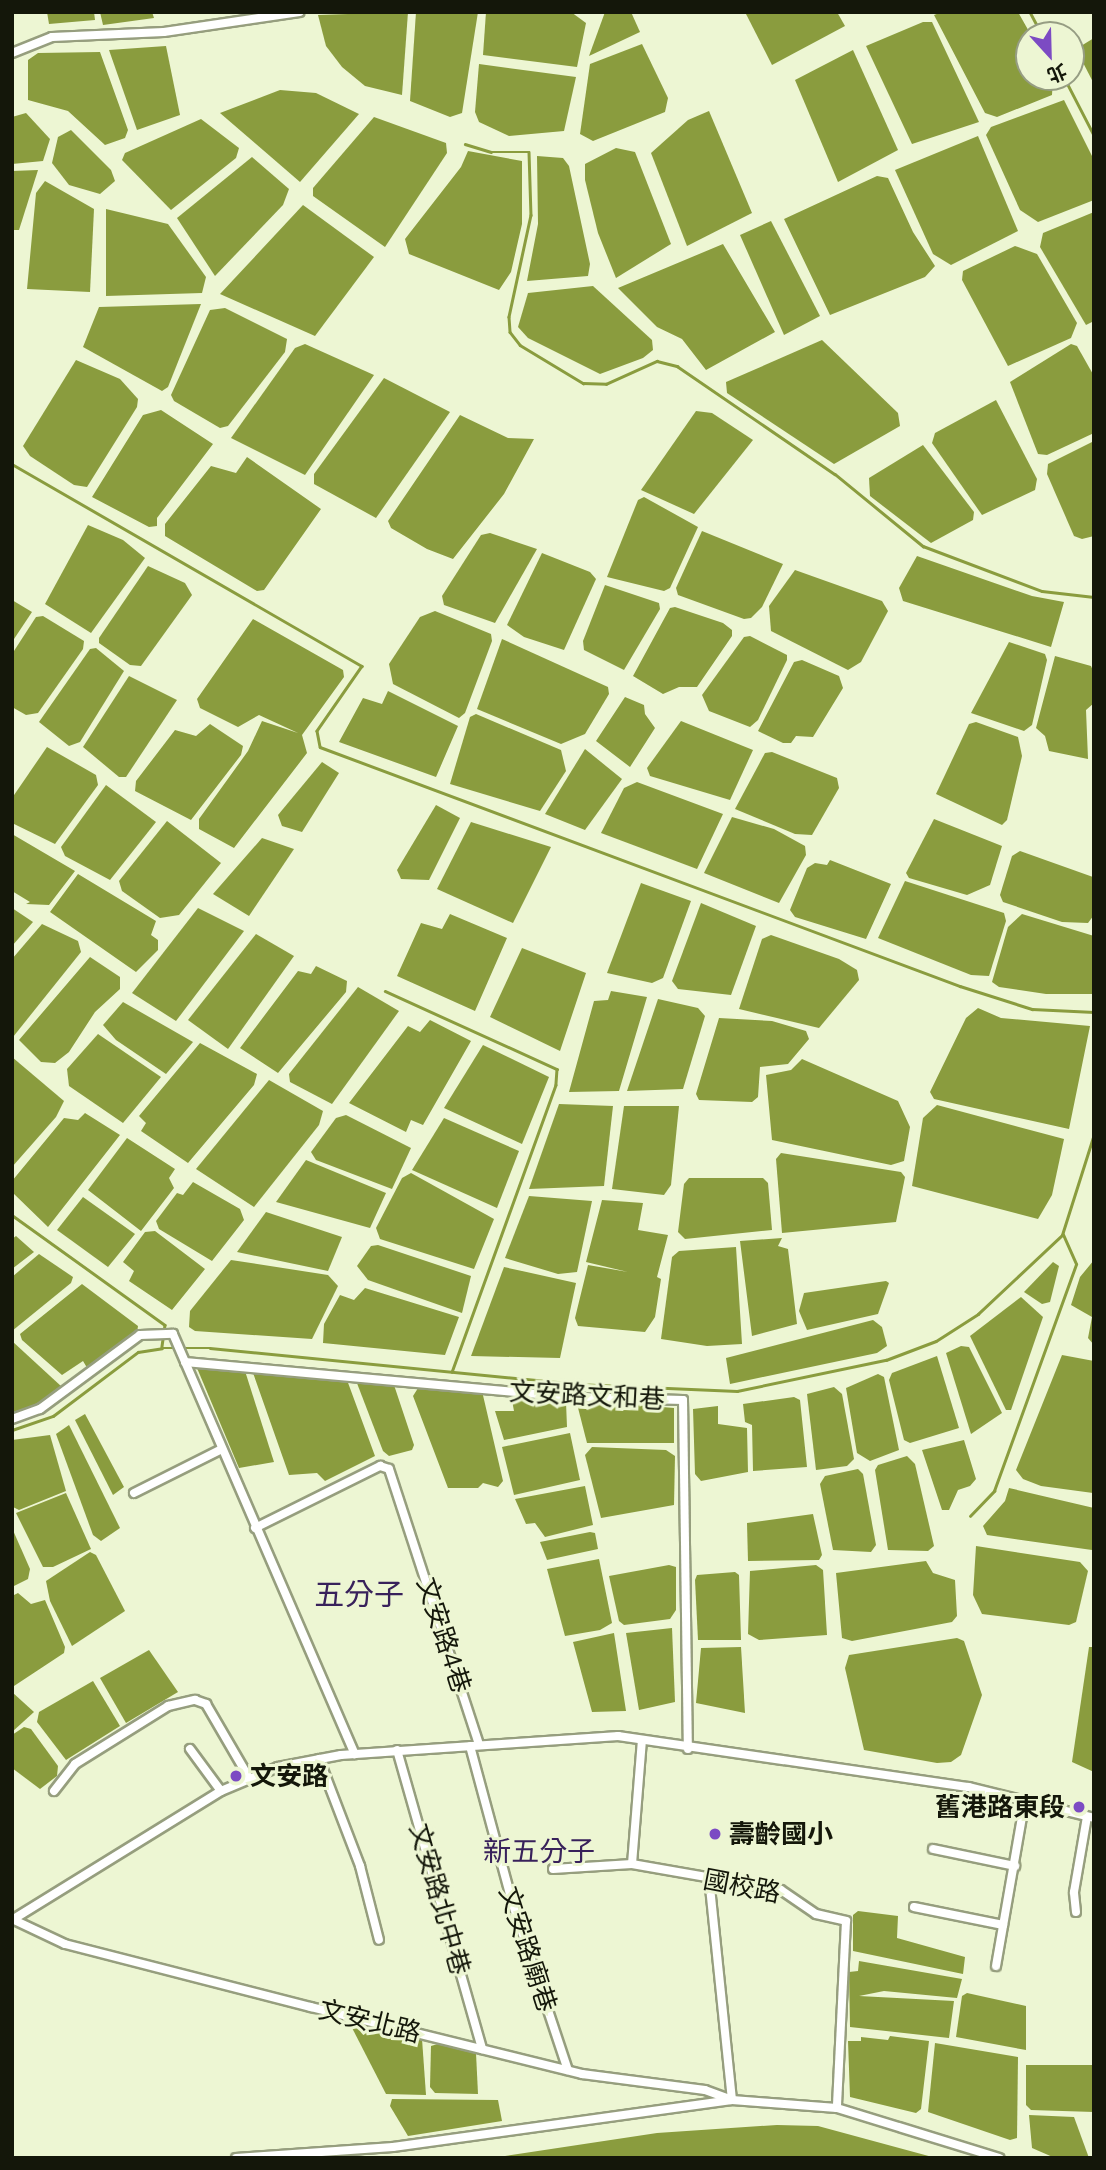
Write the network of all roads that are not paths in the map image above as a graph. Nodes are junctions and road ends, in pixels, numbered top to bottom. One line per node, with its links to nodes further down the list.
1 (300, 12): 2 (street)
2 (12, 53)
3 (183, 1359): 4 (street); 5 (street); 11 (street, 文安路文和巷)
4 (12, 1419)
5 (222, 1449): 6 (street); 7 (street)
6 (134, 1493)
7 (255, 1528): 9 (street, 文安路4巷); 13 (street)
8 (642, 1740): 9 (street); 11 (street); 21 (street)
9 (475, 1745): 12 (street); 32 (street, 文安路廟巷)
10 (190, 1749): 17 (street)
11 (688, 1749): 18 (street)
12 (397, 1750): 13 (street); 31 (street, 文安路北中巷)
13 (355, 1754): 14 (street)
14 (319, 1759): 15 (street); 29 (street)
15 (249, 1778): 16 (street); 17 (street)
16 (54, 1791)
17 (221, 1791): 27 (street)
18 (1025, 1800): 19 (street); 22 (street)
19 (1090, 1818): 26 (street)
20 (933, 1849): 22 (street)
21 (632, 1864): 23 (street, 國校路); 24 (street, 國校路)
22 (1015, 1866): 28 (street)
23 (554, 1869)
24 (709, 1878): 33 (street); 34 (street, 國校路)
25 (914, 1907): 28 (street)
26 (1076, 1912)
27 (13, 1920): 31 (street, 文安北路)
28 (1003, 1925): 30 (street)
29 (379, 1940)
30 (996, 1966)
31 (482, 2049): 32 (street, 文安北路)
32 (568, 2070): 33 (street, 文安北路)
33 (732, 2100): 34 (street); 35 (street)
34 (837, 2108): 36 (street)
35 (236, 2158)
36 (1000, 2158)

